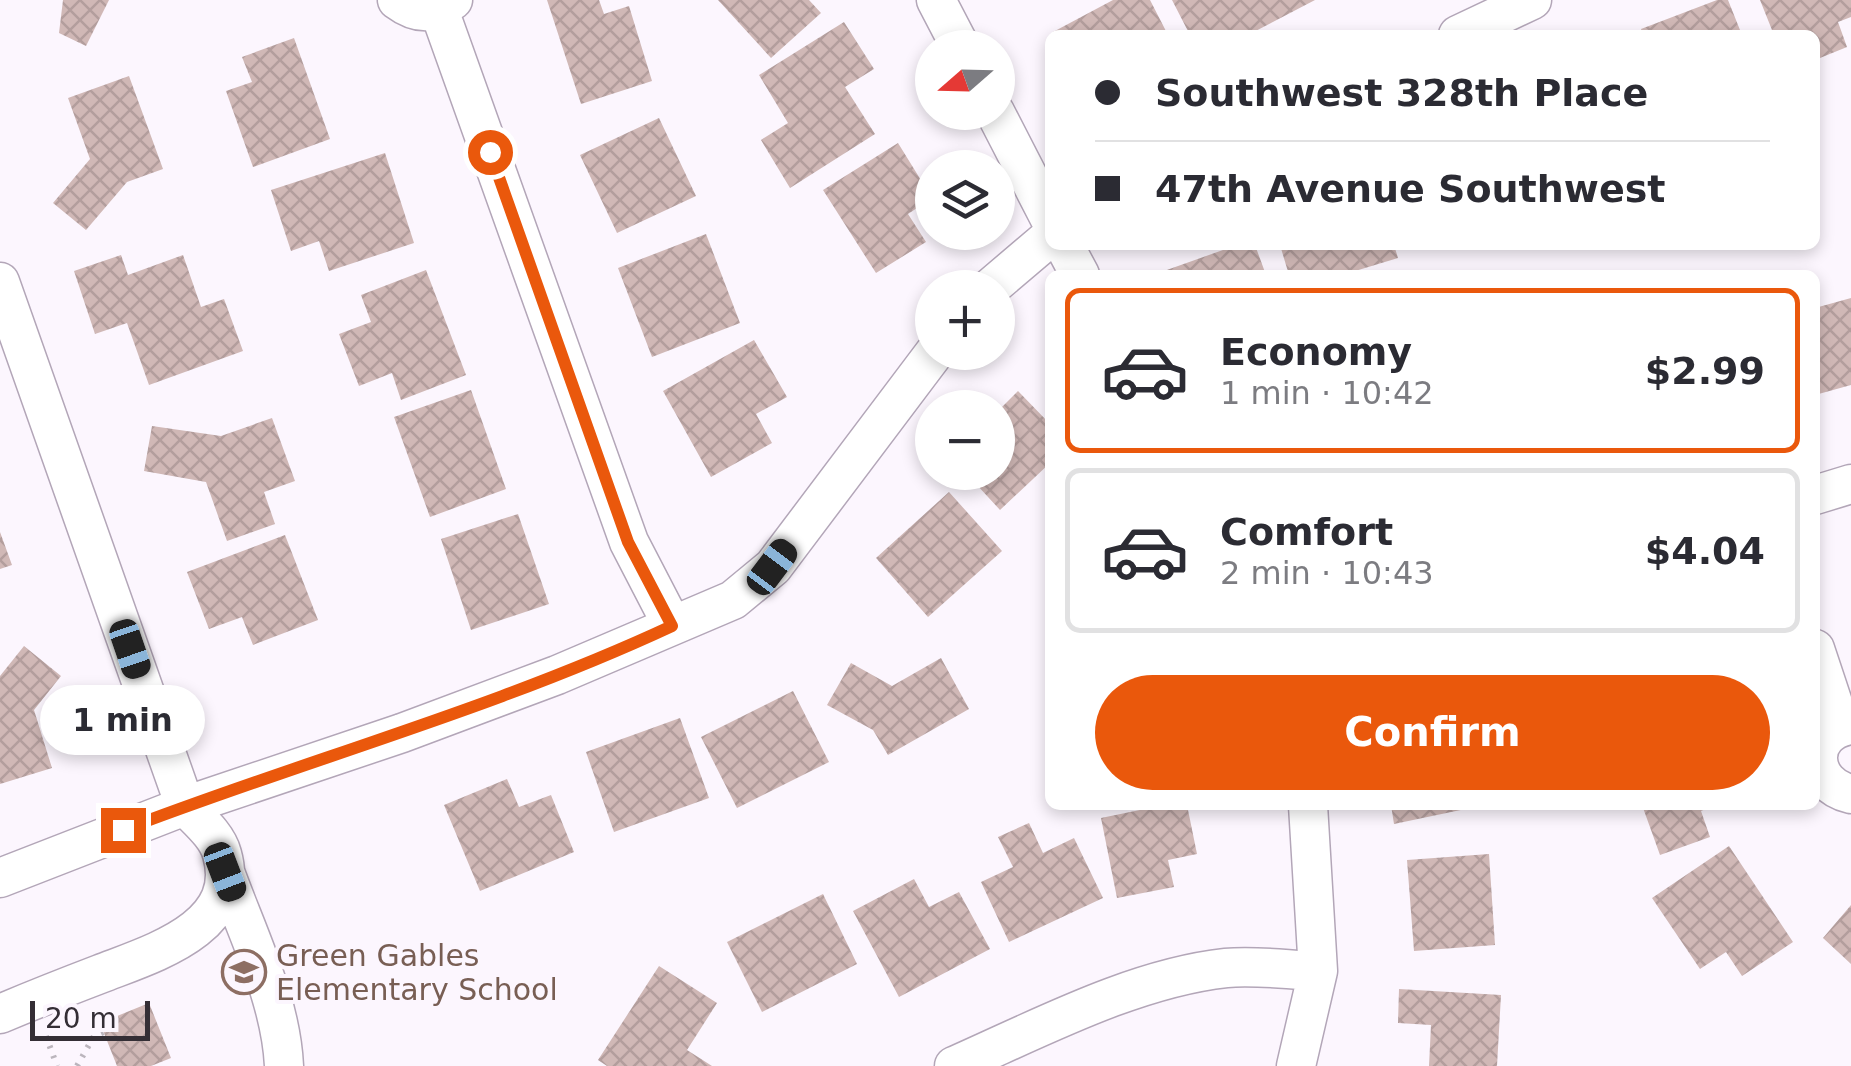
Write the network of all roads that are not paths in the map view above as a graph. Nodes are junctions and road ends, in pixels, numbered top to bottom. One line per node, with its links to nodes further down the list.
1 (397, 0): 4 (street)
2 (936, 0): 5 (street)
3 (1532, 0): 6 (street)
4 (446, 5): 15 (street)
5 (952, 30)
6 (1469, 30)
7 (1004, 130): 8 (street)
8 (1045, 209)
9 (1045, 241): 10 (street)
10 (1011, 270)
11 (0, 282): 19 (street)
12 (921, 370): 15 (street)
13 (1851, 484): 14 (street)
14 (1820, 493)
15 (672, 626): 19 (street)
16 (1820, 661): 17 (street)
17 (1846, 726): 18 (street)
18 (1851, 794)
19 (185, 806): 21 (street); 22 (street)
20 (1308, 810): 23 (street)
21 (225, 872): 24 (street); 25 (street)
22 (0, 878)
23 (1318, 971): 26 (street); 27 (street)
24 (0, 1014)
25 (284, 1066)
26 (954, 1066)
27 (1296, 1066)

